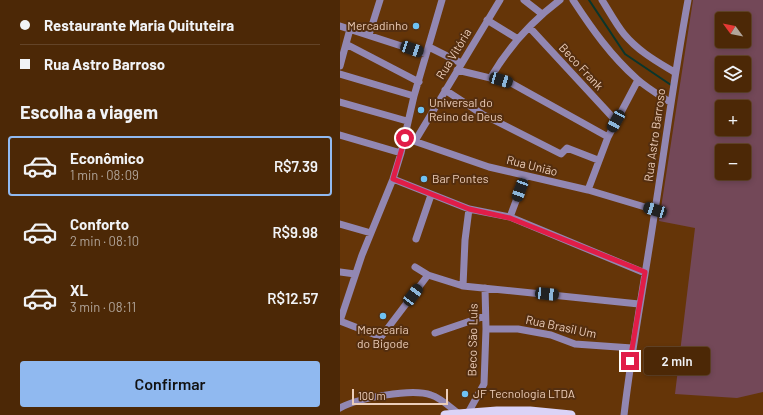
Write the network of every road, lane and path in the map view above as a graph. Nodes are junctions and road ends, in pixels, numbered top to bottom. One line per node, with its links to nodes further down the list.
1 (380, 0): 14 (street)
2 (442, 0): 17 (street)
3 (500, 0): 10 (street, Rua Vitória)
4 (524, 0): 9 (street)
5 (560, 0): 9 (street)
6 (573, 0): 25 (street)
7 (688, 0): 22 (street, Rua Astro Barroso)
8 (603, 1): 22 (street)
9 (542, 14): 12 (street)
10 (487, 20): 15 (street); 19 (street, Rua Vitória)
11 (340, 26): 13 (street)
12 (530, 28): 15 (street); 32 (street, Beco Frank)
13 (350, 29): 14 (street); 16 (street)
14 (369, 35): 18 (street)
15 (518, 39): 24 (street)
16 (346, 44): 20 (street); 26 (street)
17 (429, 47): 18 (street); 19 (street)
18 (426, 54): 26 (street)
19 (461, 63): 21 (street, Rua Vitória)
20 (340, 66)
21 (457, 70): 24 (street); 27 (street, Rua Vitória)
22 (674, 72): 30 (street, Rua Astro Barroso)
23 (340, 74): 28 (street)
24 (491, 77): 34 (street)
25 (638, 80): 30 (street); 32 (street)
26 (418, 82): 28 (street)
27 (445, 90): 36 (street, Rua Vitória); 38 (street)
28 (414, 96): 31 (street)
29 (340, 102): 31 (street)
30 (670, 102): 44 (street, Rua Astro Barroso)
31 (407, 121): 35 (street)
32 (616, 121): 34 (street)
33 (340, 135): 37 (street)
34 (608, 137): 38 (street)
35 (405, 138): 36 (street, Rua União); 37 (street)
36 (415, 141): 39 (street, Rua União)
37 (401, 153): 40 (street)
38 (598, 160): 41 (street)
39 (525, 177): 41 (street, Rua União); 45 (street)
40 (393, 179): 42 (street); 47 (street)
41 (588, 190): 44 (street, Rua União)
42 (431, 195): 43 (street); 48 (street)
43 (469, 209): 45 (street); 54 (street)
44 (655, 210): 51 (street, Rua Astro Barroso)
45 (510, 218): 51 (street)
46 (340, 224): 47 (street)
47 (371, 232): 52 (street)
48 (416, 239)
49 (415, 267): 53 (street)
50 (340, 272): 52 (street)
51 (645, 272): 56 (street, Rua Astro Barroso)
52 (355, 274): 58 (street)
53 (428, 275): 54 (street); 58 (street)
54 (464, 286): 55 (street)
55 (485, 288): 56 (street); 57 (street, Beco São Luis)
56 (639, 304): 61 (street, Rua Astro Barroso)
57 (485, 316): 59 (street, Beco São Luis); 60 (street)
58 (340, 321)
59 (486, 329): 61 (street, Rua Brasil Um); 63 (street, Beco São Luis)
60 (435, 333)
61 (632, 348): 66 (street, Rua Astro Barroso)
62 (340, 408): 63 (street)
63 (464, 414): 64 (main road); 65 (main road)
64 (445, 415)
65 (571, 415)
66 (624, 415)

